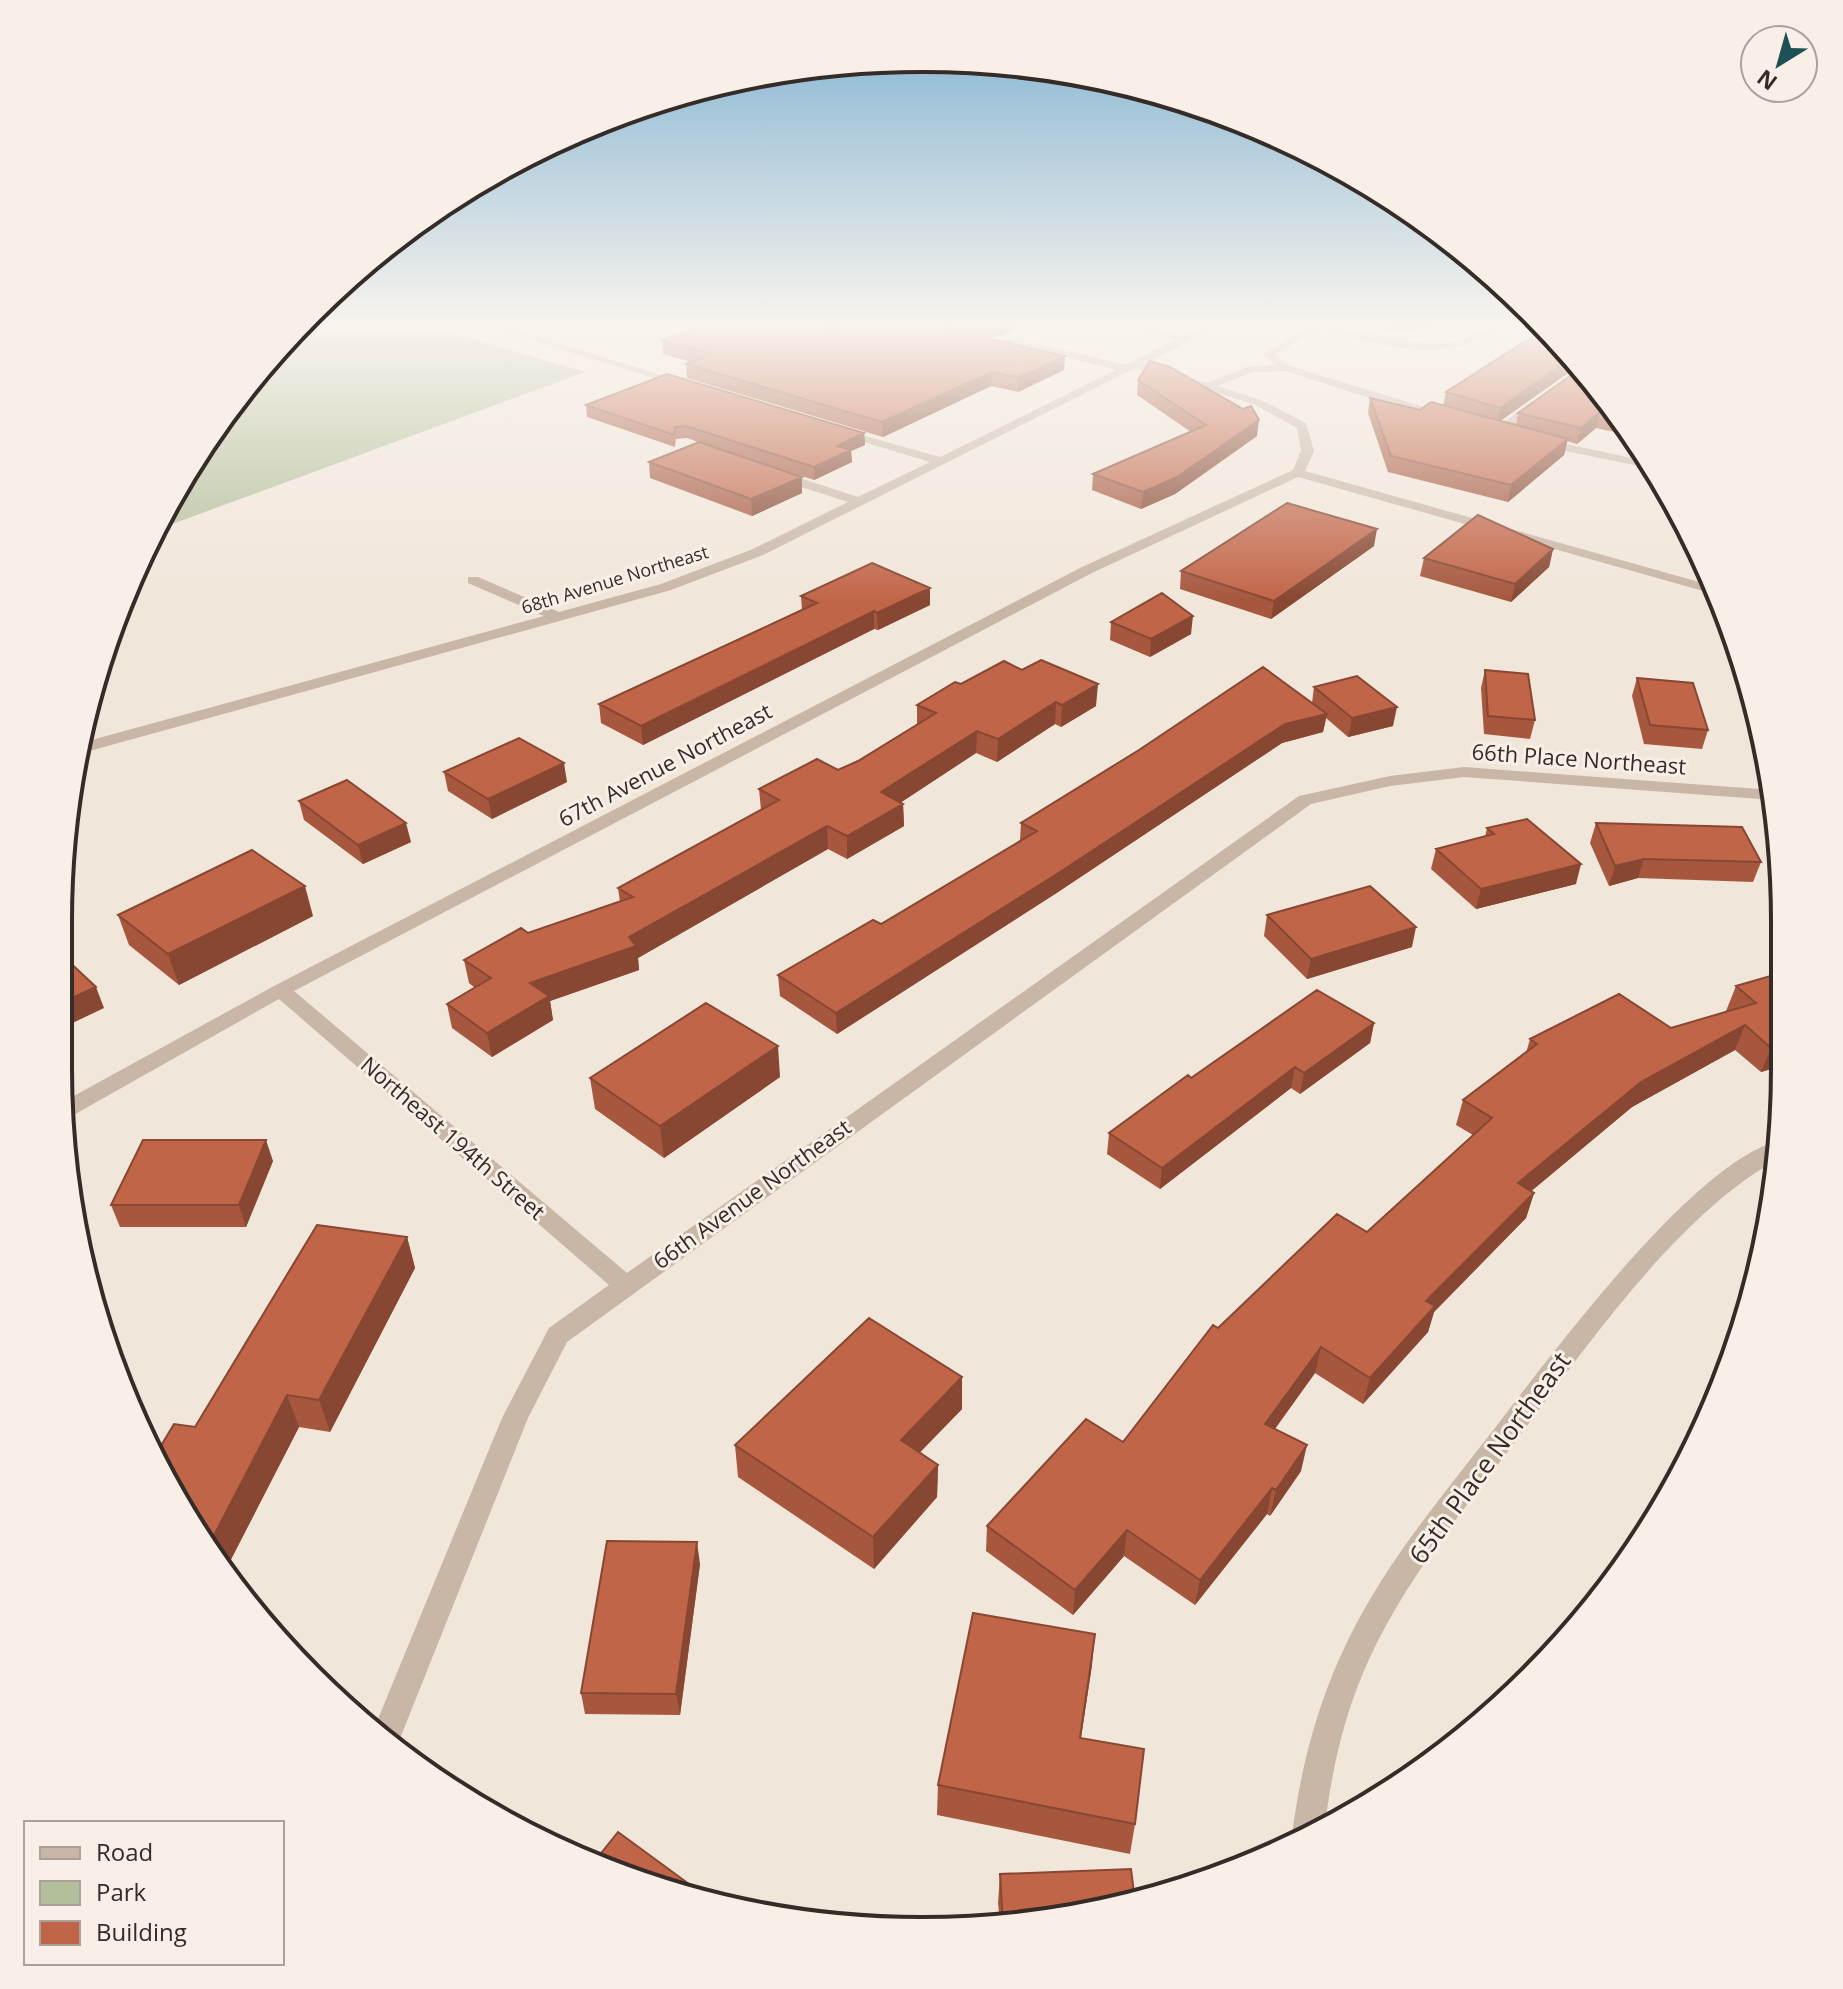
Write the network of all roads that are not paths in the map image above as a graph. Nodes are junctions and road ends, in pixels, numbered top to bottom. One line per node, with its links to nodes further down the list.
1 (1037, 415): 11 (street, 68th Avenue Northeast)
2 (1281, 415): 14 (street)
3 (1436, 415): 5 (street)
4 (1522, 415): 8 (street)
5 (1456, 421)
6 (824, 426): 11 (street)
7 (1484, 428): 8 (street)
8 (1498, 432): 9 (street)
9 (1513, 435)
10 (1527, 439): 12 (street)
11 (944, 462): 15 (street, 68th Avenue Northeast)
12 (1636, 464)
13 (757, 468): 15 (street)
14 (1297, 473): 17 (street); 22 (street, 67th Avenue Northeast)
15 (861, 502): 18 (street, 68th Avenue Northeast)
16 (473, 580): 18 (street)
17 (1702, 587)
18 (558, 617): 19 (street, 68th Avenue Northeast)
19 (90, 746)
20 (1761, 794): 21 (street, 66th Place Northeast)
21 (1305, 800): 25 (street, 66th Avenue Northeast)
22 (281, 990): 23 (street, 67th Avenue Northeast); 25 (street, Northeast 194th Street)
23 (73, 1106)
24 (1766, 1156): 27 (street, 65th Place Northeast)
25 (625, 1285): 26 (street, 66th Avenue Northeast)
26 (389, 1729)
27 (1310, 1822)

